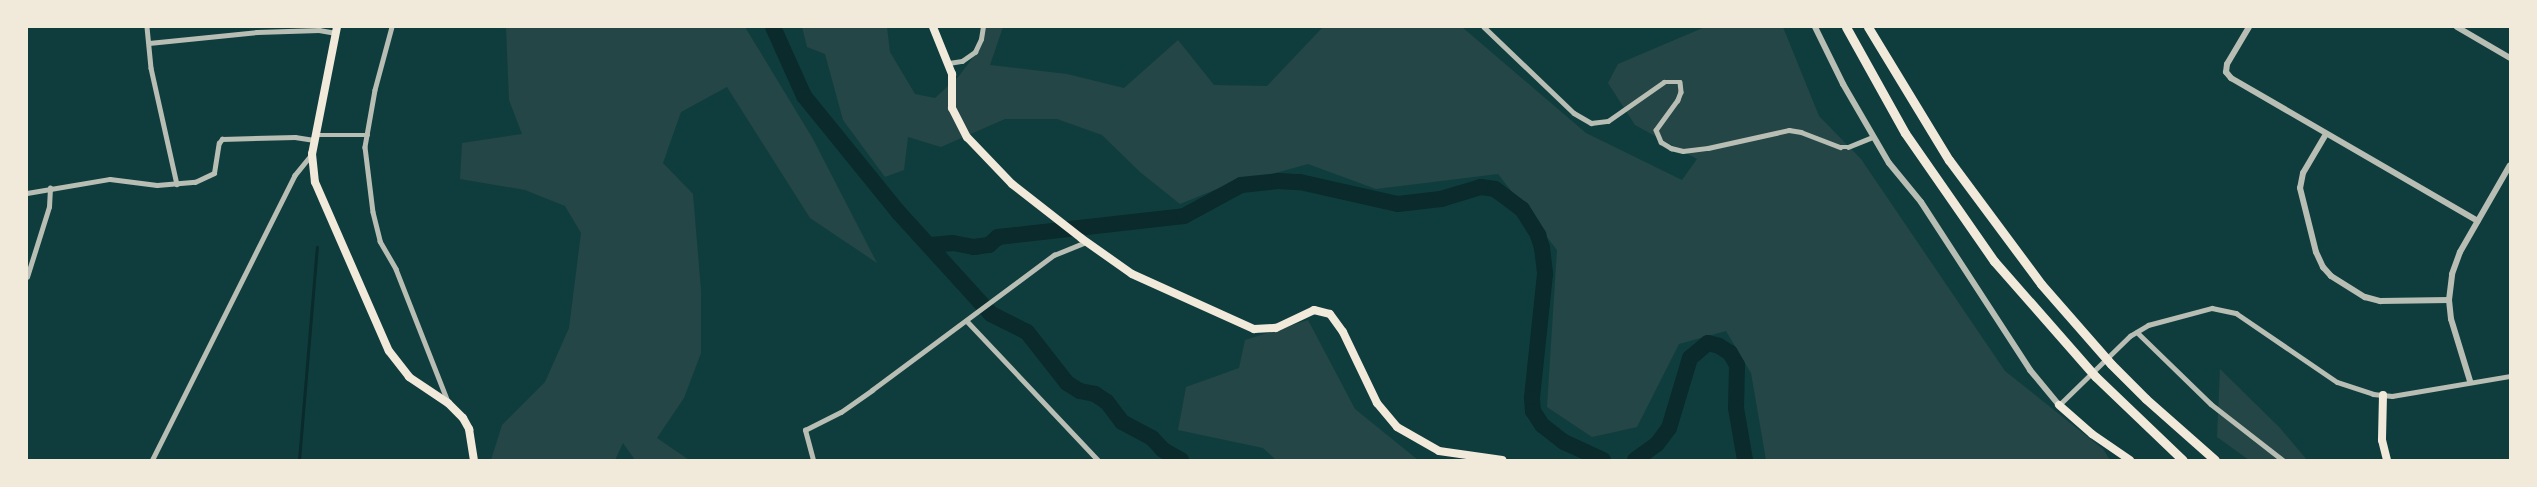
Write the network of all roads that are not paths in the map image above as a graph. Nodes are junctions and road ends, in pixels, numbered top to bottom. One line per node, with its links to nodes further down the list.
1 (147, 27): 12 (street)
2 (392, 27): 16 (street)
3 (933, 27): 14 (main road)
4 (983, 27): 14 (street)
5 (1484, 27): 18 (street)
6 (1815, 27): 18 (street)
7 (1846, 27): 41 (highway)
8 (1868, 27): 42 (highway)
9 (2249, 27): 15 (street)
10 (2457, 27): 13 (street)
11 (336, 30): 12 (street); 17 (main road)
12 (149, 44): 21 (street)
13 (2510, 58)
14 (949, 63): 25 (main road)
15 (2326, 134): 24 (street); 27 (street)
16 (368, 135): 17 (street); 33 (street)
17 (315, 137): 19 (main road); 21 (street)
18 (1873, 137): 34 (street)
19 (312, 154): 33 (main road); 35 (street)
20 (2510, 165): 24 (street)
21 (177, 184): 22 (street)
22 (50, 188): 23 (street); 26 (street)
23 (27, 193)
24 (2478, 221): 27 (street)
25 (1084, 240): 28 (street); 39 (main road)
26 (27, 277)
27 (2450, 300): 31 (street)
28 (967, 321): 37 (street); 38 (street)
29 (2137, 332): 32 (street); 34 (street); 43 (street)
30 (2510, 376): 31 (street)
31 (2470, 381): 32 (street)
32 (2383, 395): 44 (main road)
33 (448, 403): 36 (main road)
34 (2059, 405): 40 (main road)
35 (152, 460)
36 (474, 460)
37 (813, 460)
38 (1098, 460)
39 (1502, 460)
40 (2130, 460)
41 (2183, 460)
42 (2215, 460)
43 (2283, 460)
44 (2387, 460)

